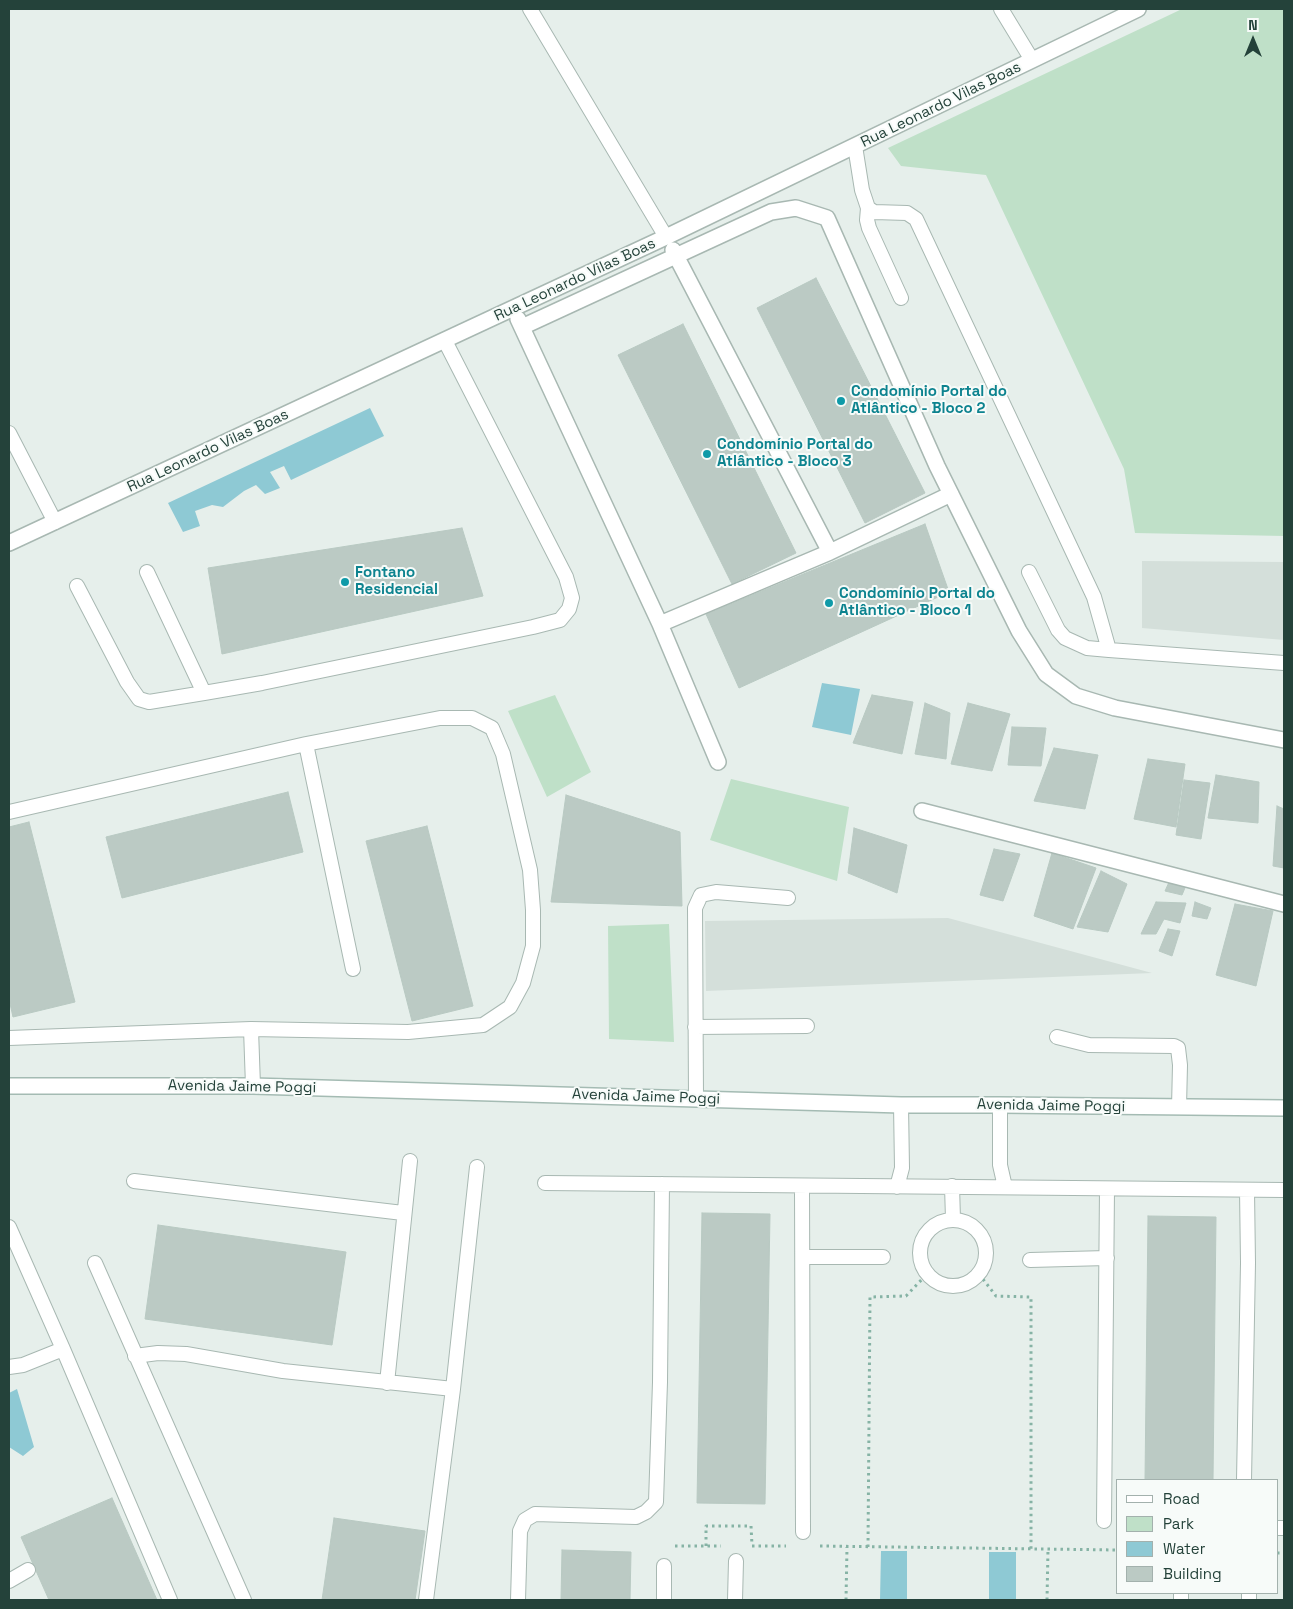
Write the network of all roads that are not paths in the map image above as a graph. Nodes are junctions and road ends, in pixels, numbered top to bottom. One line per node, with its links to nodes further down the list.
1 (530, 9): 7 (lane)
2 (1002, 9): 4 (lane)
3 (1138, 9): 4 (street, Rua Leonardo Vilas Boas)
4 (1032, 60): 5 (street, Rua Leonardo Vilas Boas)
5 (855, 146): 6 (lane); 7 (street, Rua Leonardo Vilas Boas)
6 (868, 208): 9 (lane); 22 (lane)
7 (666, 237): 8 (street); 10 (street, Rua Leonardo Vilas Boas)
8 (676, 257): 11 (street); 14 (street); 17 (street)
9 (902, 298)
10 (514, 309): 11 (street); 12 (street, Rua Leonardo Vilas Boas)
11 (522, 327): 21 (street)
12 (445, 341): 15 (street, Rua Leonardo Vilas Boas); 24 (lane)
13 (9, 433): 15 (lane)
14 (951, 494): 17 (street); 25 (street)
15 (55, 522): 16 (street, Rua Leonardo Vilas Boas)
16 (9, 543)
17 (830, 552): 21 (street)
18 (147, 572): 24 (lane)
19 (1029, 572): 22 (lane)
20 (77, 586): 24 (lane)
21 (660, 624): 27 (street)
22 (1109, 650): 23 (lane)
23 (1284, 663)
24 (204, 692)
25 (1284, 740)
26 (306, 744): 29 (lane); 32 (lane); 35 (lane)
27 (718, 762)
28 (922, 811): 31 (street)
29 (9, 812)
30 (788, 898): 34 (lane)
31 (1284, 904)
32 (353, 969)
33 (807, 1026): 34 (lane)
34 (695, 1027): 40 (lane)
35 (251, 1030): 37 (lane); 39 (lane)
36 (1058, 1037): 43 (lane)
37 (9, 1038)
38 (9, 1086): 39 (street, Avenida Jaime Poggi)
39 (253, 1086): 40 (street, Avenida Jaime Poggi)
40 (696, 1098): 41 (street, Avenida Jaime Poggi)
41 (901, 1105): 42 (street, Avenida Jaime Poggi); 52 (lane)
42 (1000, 1105): 43 (street, Avenida Jaime Poggi); 53 (lane)
43 (1179, 1107): 44 (street, Avenida Jaime Poggi)
44 (1284, 1108)
45 (410, 1161): 57 (lane)
46 (477, 1167): 69 (lane)
47 (134, 1181): 57 (lane)
48 (545, 1183): 49 (lane)
49 (662, 1184): 50 (lane); 80 (lane)
50 (802, 1186): 52 (lane); 60 (lane)
51 (952, 1186): 52 (lane); 53 (lane); 58 (lane)
52 (898, 1187)
53 (1005, 1187): 54 (lane)
54 (1107, 1189): 55 (lane); 62 (lane)
55 (1247, 1190): 56 (lane); 70 (lane)
56 (1284, 1190)
57 (403, 1213): 68 (lane)
58 (953, 1219): 58 (lane)
59 (9, 1227): 65 (lane)
60 (803, 1257): 61 (lane); 72 (lane)
61 (883, 1257)
62 (1107, 1258): 63 (lane); 71 (lane)
63 (1030, 1260)
64 (95, 1262): 66 (lane)
65 (64, 1349): 67 (lane); 77 (lane)
66 (135, 1356): 68 (lane); 78 (lane)
67 (9, 1367)
68 (386, 1383): 69 (lane)
69 (452, 1389): 79 (lane)
70 (1244, 1479)
71 (1104, 1522)
72 (803, 1532)
73 (736, 1561): 82 (lane)
74 (664, 1566): 81 (lane)
75 (28, 1570): 76 (lane)
76 (9, 1580)
77 (170, 1600)
78 (244, 1600)
79 (426, 1600)
80 (518, 1600)
81 (664, 1600)
82 (735, 1600)

